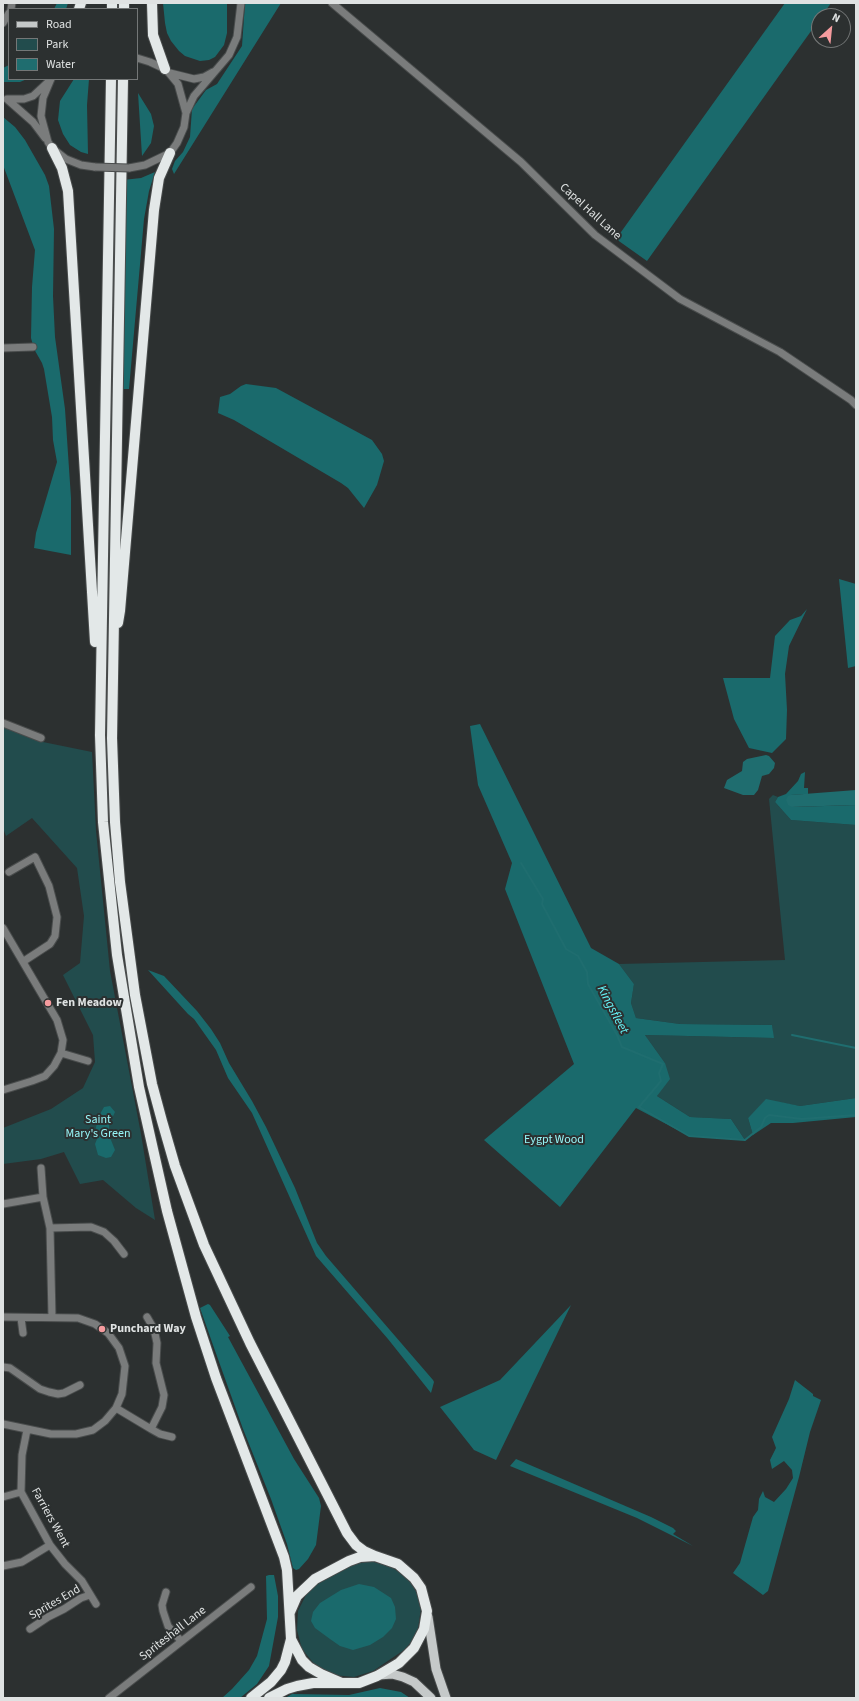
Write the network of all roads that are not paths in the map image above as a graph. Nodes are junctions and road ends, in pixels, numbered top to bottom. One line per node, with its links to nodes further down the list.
1 (152, 3): 6 (highway)
2 (241, 3): 5 (street)
3 (332, 3): 16 (street, Capel Hall Lane)
4 (138, 58): 6 (street)
5 (217, 70): 6 (street); 11 (street)
6 (167, 71): 11 (street)
7 (50, 80): 10 (street); 12 (street)
8 (111, 80): 18 (highway)
9 (122, 80): 17 (highway)
10 (5, 99): 12 (street)
11 (186, 112): 13 (street)
12 (50, 145): 13 (street, bridge); 18 (highway)
13 (170, 153): 17 (highway)
14 (3, 348): 15 (street)
15 (33, 348)
16 (856, 405)
17 (114, 638): 47 (highway)
18 (100, 671): 54 (highway)
19 (3, 723): 20 (street)
20 (41, 738)
21 (9, 872): 23 (street)
22 (3, 928): 23 (street)
23 (24, 962): 24 (street)
24 (61, 1052): 25 (street); 26 (street)
25 (88, 1061)
26 (3, 1090)
27 (41, 1168): 28 (street)
28 (43, 1198): 29 (street); 30 (street)
29 (3, 1204)
30 (50, 1228): 31 (street); 33 (street)
31 (124, 1254)
32 (3, 1316): 35 (street)
33 (52, 1317): 35 (street); 39 (street)
34 (147, 1317): 41 (street)
35 (21, 1318): 36 (street)
36 (23, 1333)
37 (3, 1366): 38 (street)
38 (80, 1385)
39 (116, 1408): 41 (street); 42 (street)
40 (3, 1424): 42 (street)
41 (151, 1429): 43 (street)
42 (27, 1430): 44 (street, Farriers Went)
43 (172, 1437)
44 (21, 1492): 45 (street); 46 (street, Farriers Went)
45 (3, 1497)
46 (50, 1545): 48 (street); 51 (street, Farriers Went)
47 (375, 1556): 53 (highway); 54 (highway)
48 (3, 1566)
49 (251, 1587): 57 (street, Spriteshall Lane)
50 (166, 1592): 57 (street)
51 (90, 1595): 52 (street, Farriers Went); 55 (street, Sprites End)
52 (96, 1604)
53 (427, 1611): 58 (highway); 64 (main road)
54 (288, 1616): 56 (highway)
55 (30, 1629)
56 (291, 1639): 59 (highway); 61 (highway)
57 (181, 1641): 60 (street, Spriteshall Lane)
58 (377, 1676): 59 (highway); 63 (main road)
59 (342, 1683): 62 (highway)
60 (110, 1698)
61 (251, 1698)
62 (269, 1698)
63 (431, 1698)
64 (446, 1698)

